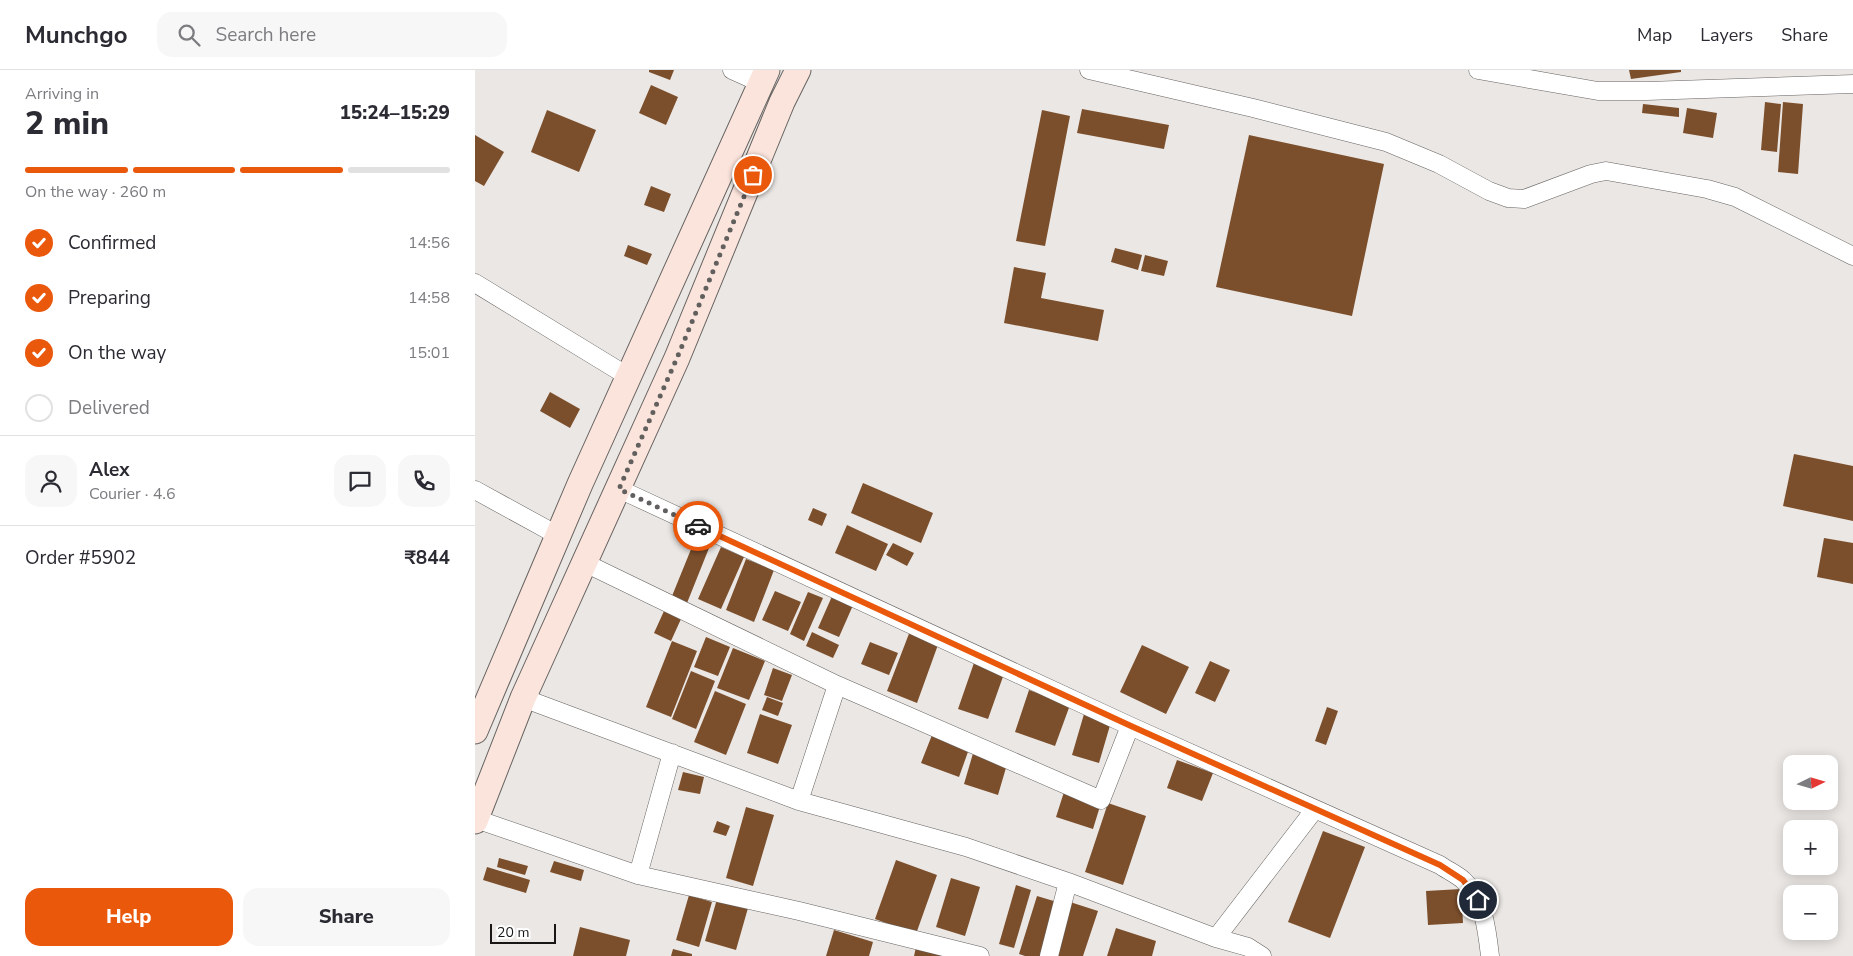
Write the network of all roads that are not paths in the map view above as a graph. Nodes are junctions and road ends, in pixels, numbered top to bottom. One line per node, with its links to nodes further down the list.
1 (732, 70): 5 (street)
2 (798, 70): 10 (main road)
3 (1089, 70): 7 (street)
4 (1478, 70): 6 (street)
5 (764, 76): 9 (main road)
6 (1853, 84)
7 (1853, 256)
8 (475, 284): 9 (street)
9 (629, 377): 12 (main road)
10 (619, 489): 13 (main road); 16 (street)
11 (475, 490): 12 (street)
12 (559, 536): 17 (main road)
13 (585, 563): 14 (street); 15 (main road)
14 (837, 685): 16 (street); 19 (street)
15 (523, 698): 18 (street); 21 (main road)
16 (1131, 726): 20 (street)
17 (475, 731)
18 (672, 753): 19 (street); 22 (street)
19 (799, 801): 23 (street)
20 (1315, 808): 24 (street); 28 (street)
21 (475, 820): 22 (street)
22 (638, 875): 25 (street)
23 (1068, 882): 24 (street); 26 (street)
24 (1216, 938): 27 (street)
25 (980, 956)
26 (1049, 956)
27 (1262, 956)
28 (1490, 956)

